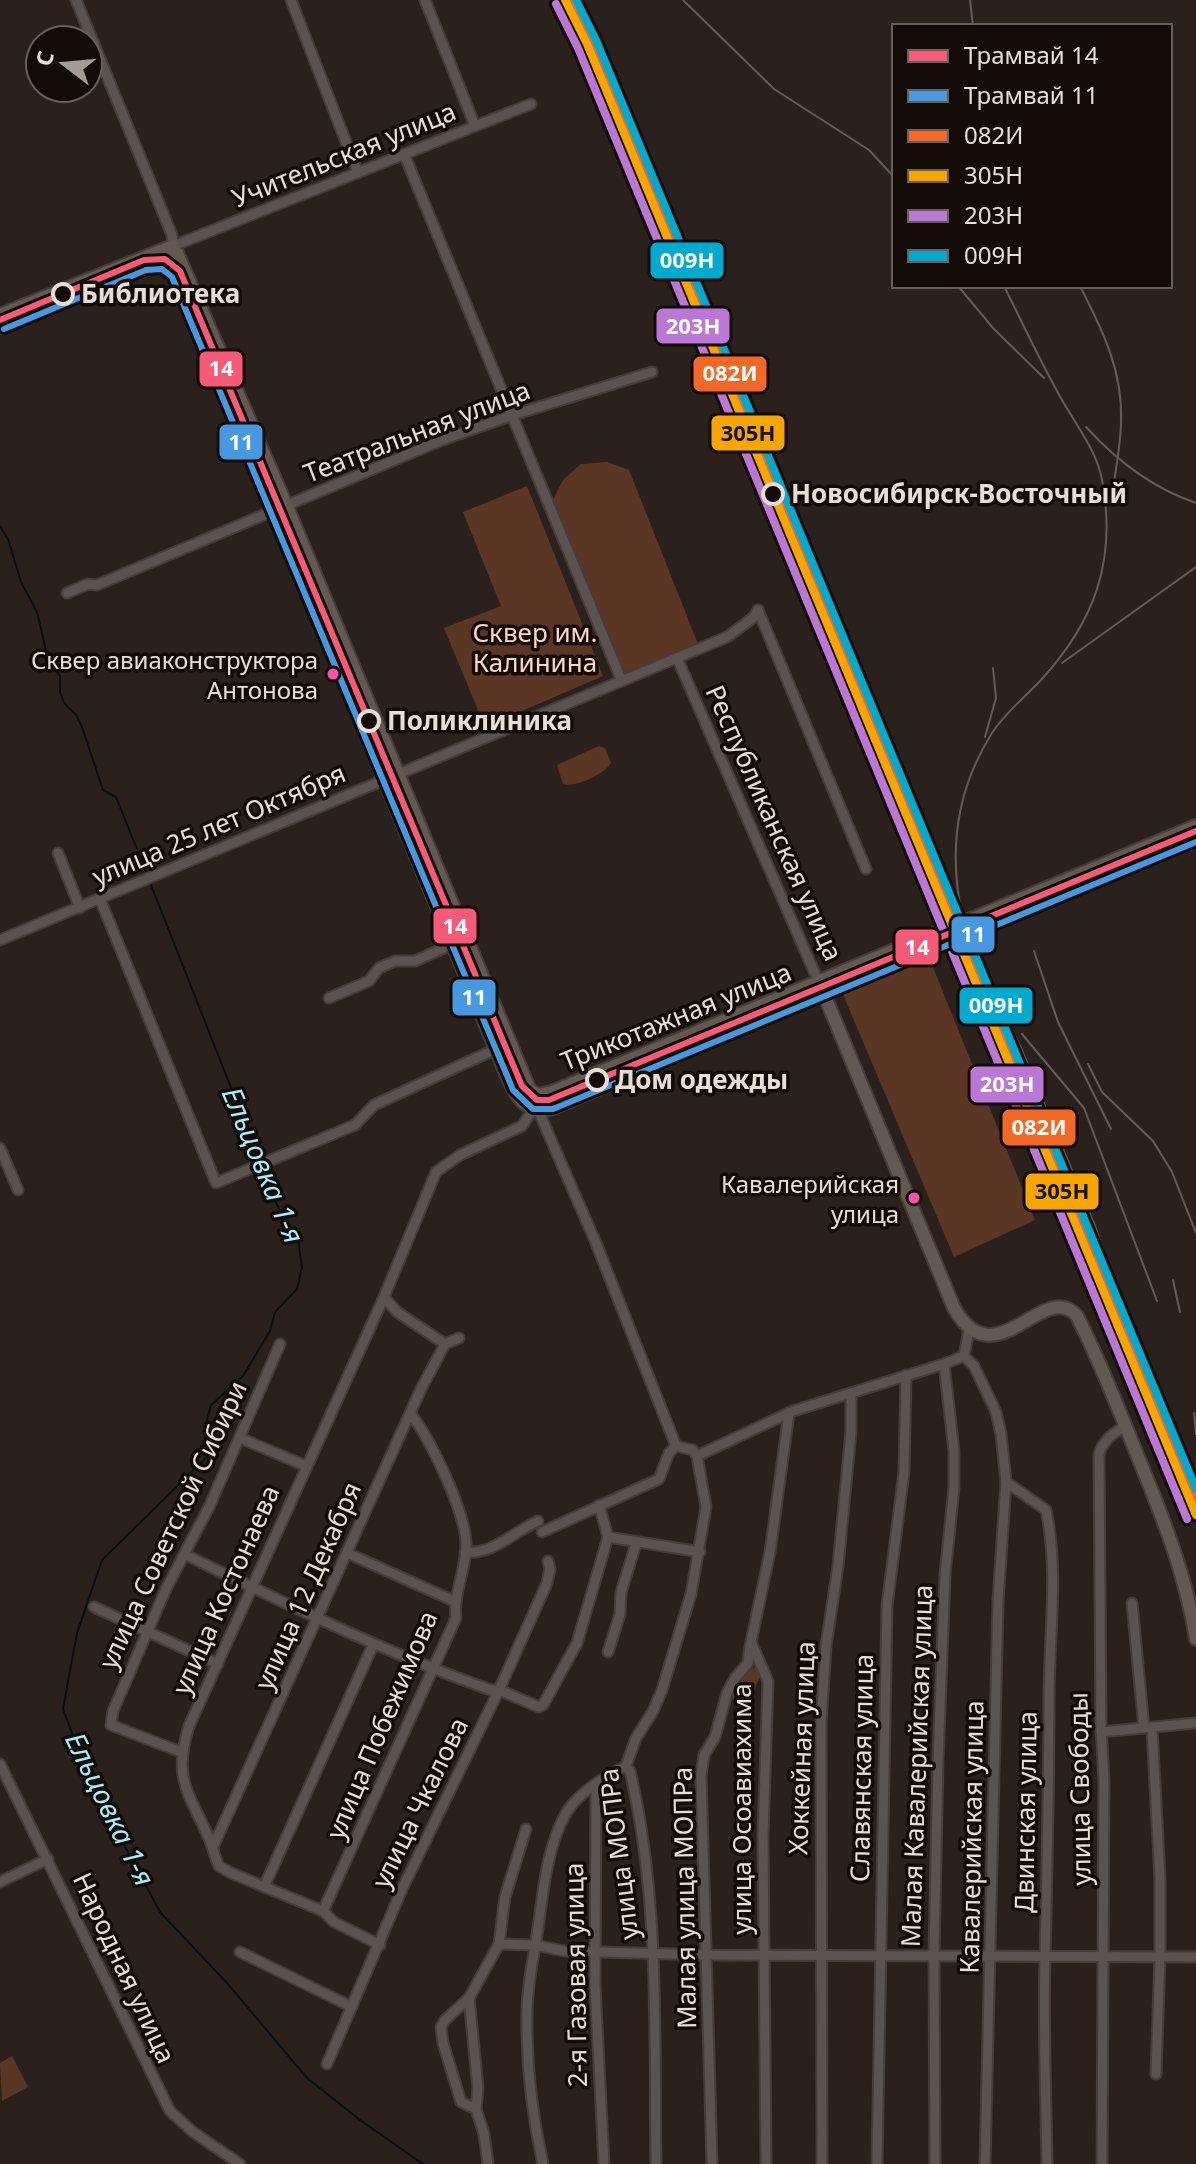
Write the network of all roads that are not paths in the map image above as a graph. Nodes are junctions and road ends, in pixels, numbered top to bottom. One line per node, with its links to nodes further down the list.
1 (76, 0): 8 (street)
2 (291, 0): 7 (street)
3 (425, 0): 5 (street)
4 (531, 104): 5 (street, Учительская улица)
5 (475, 126): 6 (street, Учительская улица)
6 (404, 154): 7 (street, Учительская улица); 14 (street)
7 (358, 173): 8 (street, Учительская улица)
8 (173, 246): 9 (main road, Учительская улица); 10 (main road); 11 (main road, Учительская улица); 15 (main road)
9 (159, 263): 10 (main road); 12 (main road, Учительская улица)
10 (177, 277): 16 (main road)
11 (0, 315)
12 (0, 327)
13 (652, 372): 14 (street, Театральная улица)
14 (513, 415): 15 (street, Театральная улица); 19 (street)
15 (287, 507): 16 (street, Театральная улица); 20 (main road)
16 (274, 513): 17 (street, Театральная улица); 20 (main road)
17 (67, 593)
18 (677, 658): 19 (street, улица 25 лет Октября); 24 (street, улица 25 лет Октября); 30 (street, Республиканская улица)
19 (621, 679): 20 (street, улица 25 лет Октября)
20 (390, 776): 25 (street, улица 25 лет Октября); 29 (main road); 34 (main road)
21 (1196, 826): 27 (main road, Трикотажная улица)
22 (1196, 840): 27 (main road, Трикотажная улица)
23 (58, 853): 26 (street)
24 (866, 869)
25 (100, 899): 26 (street, улица 25 лет Октября); 33 (street)
26 (80, 908): 28 (street, улица 25 лет Октября)
27 (981, 921): 30 (main road, Трикотажная улица, bridge)
28 (0, 940)
29 (453, 944): 31 (street); 33 (main road)
30 (822, 988): 32 (main road, Трикотажная улица); 40 (main road, Республиканская улица)
31 (329, 998)
32 (692, 1042): 34 (main road, Трикотажная улица); 35 (main road, Трикотажная улица)
33 (496, 1049): 34 (main road)
34 (521, 1084): 35 (main road)
35 (536, 1110): 37 (street, Трикотажная улица); 52 (street)
36 (0, 1148): 38 (street)
37 (436, 1172): 39 (street, улица Костонаева)
38 (18, 1190)
39 (384, 1297): 43 (street); 54 (street, улица Костонаева)
40 (969, 1330): 44 (street); 50 (main road)
41 (459, 1338): 43 (street)
42 (280, 1344): 51 (street, улица Советской Сибири)
43 (445, 1344): 49 (street, улица 12 Декабря)
44 (964, 1356): 45 (street); 55 (street, Кавалерийская улица)
45 (944, 1367): 46 (street); 104 (street, Малая Кавалерийская улица)
46 (906, 1375): 47 (street); 102 (street, Славянская улица)
47 (851, 1393): 48 (street); 101 (street, Хоккейная улица)
48 (789, 1413): 53 (street); 73 (street)
49 (411, 1414): 61 (street, улица Побежимова); 63 (street, улица 12 Декабря)
50 (1126, 1425): 72 (main road); 83 (street, улица Свободы)
51 (240, 1438): 54 (street); 64 (street, улица Советской Сибири)
52 (676, 1446): 53 (street); 56 (street)
53 (697, 1456): 62 (street, улица МОПРа)
54 (306, 1466): 66 (street, улица Костонаева)
55 (1006, 1482): 105 (street, Кавалерийская улица); 106 (street, Двинская улица)
56 (599, 1505): 58 (street); 59 (street)
57 (538, 1521): 61 (street)
58 (542, 1532)
59 (608, 1537): 60 (street); 80 (street)
60 (636, 1544): 62 (street); 75 (street)
61 (465, 1552): 67 (street, улица Побежимова)
62 (700, 1552): 86 (street, улица МОПРа)
63 (347, 1553): 67 (street); 70 (street, улица 12 Декабря)
64 (186, 1555): 66 (street); 71 (street, улица Советской Сибири)
65 (548, 1561): 80 (street, улица Чкалова)
66 (251, 1587): 70 (street); 78 (street, улица Костонаева)
67 (454, 1601): 79 (street, улица Побежимова)
68 (1132, 1603): 82 (street)
69 (94, 1607): 71 (street)
70 (317, 1618): 74 (street); 89 (street, улица 12 Декабря)
71 (147, 1631): 78 (street); 84 (street, улица Советской Сибири)
72 (1196, 1639)
73 (751, 1642): 76 (street, улица Осоавиахима); 77 (street, Малая улица МОПРа)
74 (373, 1645): 79 (street); 92 (street)
75 (608, 1652)
76 (760, 1662): 77 (street); 100 (street, улица Осоавиахима)
77 (748, 1663): 103 (street, Малая улица МОПРа)
78 (218, 1664): 84 (street, улица Костонаева)
79 (432, 1669): 80 (street); 93 (street, улица Побежимова)
80 (499, 1690): 95 (street, улица Чкалова)
81 (1196, 1723): 82 (street)
82 (1148, 1728): 83 (street); 108 (street)
83 (1101, 1732): 107 (street, улица Свободы)
84 (181, 1752): 89 (street, улица Костонаева)
85 (0, 1764): 90 (street, Народная улица)
86 (626, 1766): 87 (street); 99 (street, улица МОПРа)
87 (596, 1785): 96 (street); 98 (street, 2-я Газовая улица)
88 (526, 1829): 94 (street)
89 (213, 1847): 92 (street, улица Костонаева)
90 (48, 1859): 91 (street); 115 (street, Народная улица)
91 (0, 1882)
92 (264, 1887): 93 (street, улица Костонаева)
93 (323, 1911): 95 (street, улица Костонаева)
94 (499, 1944): 96 (street); 110 (street)
95 (380, 1945): 111 (street, улица Чкалова)
96 (535, 1945): 98 (street); 117 (street)
97 (240, 1952): 111 (street)
98 (595, 1952): 99 (street); 118 (street, 2-я Газовая улица)
99 (652, 1953): 103 (street); 119 (street, улица МОПРа)
100 (763, 1954): 101 (street); 103 (street); 121 (street, улица Осоавиахима)
101 (820, 1954): 102 (street); 122 (street, Хоккейная улица)
102 (881, 1954): 104 (street); 123 (street, Славянская улица)
103 (707, 1955): 120 (street, Малая улица МОПРа)
104 (934, 1955): 105 (street); 124 (street, Малая Кавалерийская улица)
105 (991, 1955): 106 (street); 125 (street, Кавалерийская улица)
106 (1045, 1955): 107 (street); 126 (street, Двинская улица)
107 (1104, 1955): 108 (street); 127 (street, улица Свободы)
108 (1160, 1956): 109 (street); 113 (street)
109 (1196, 1957)
110 (469, 1998): 114 (street); 114 (street)
111 (352, 2007): 112 (street, улица Чкалова)
112 (327, 2064)
113 (1156, 2074)
114 (476, 2109): 116 (street)
115 (240, 2164)
116 (488, 2164)
117 (543, 2164)
118 (604, 2164)
119 (656, 2164)
120 (712, 2164)
121 (766, 2164)
122 (822, 2164)
123 (877, 2164)
124 (935, 2164)
125 (985, 2164)
126 (1047, 2164)
127 (1102, 2164)

